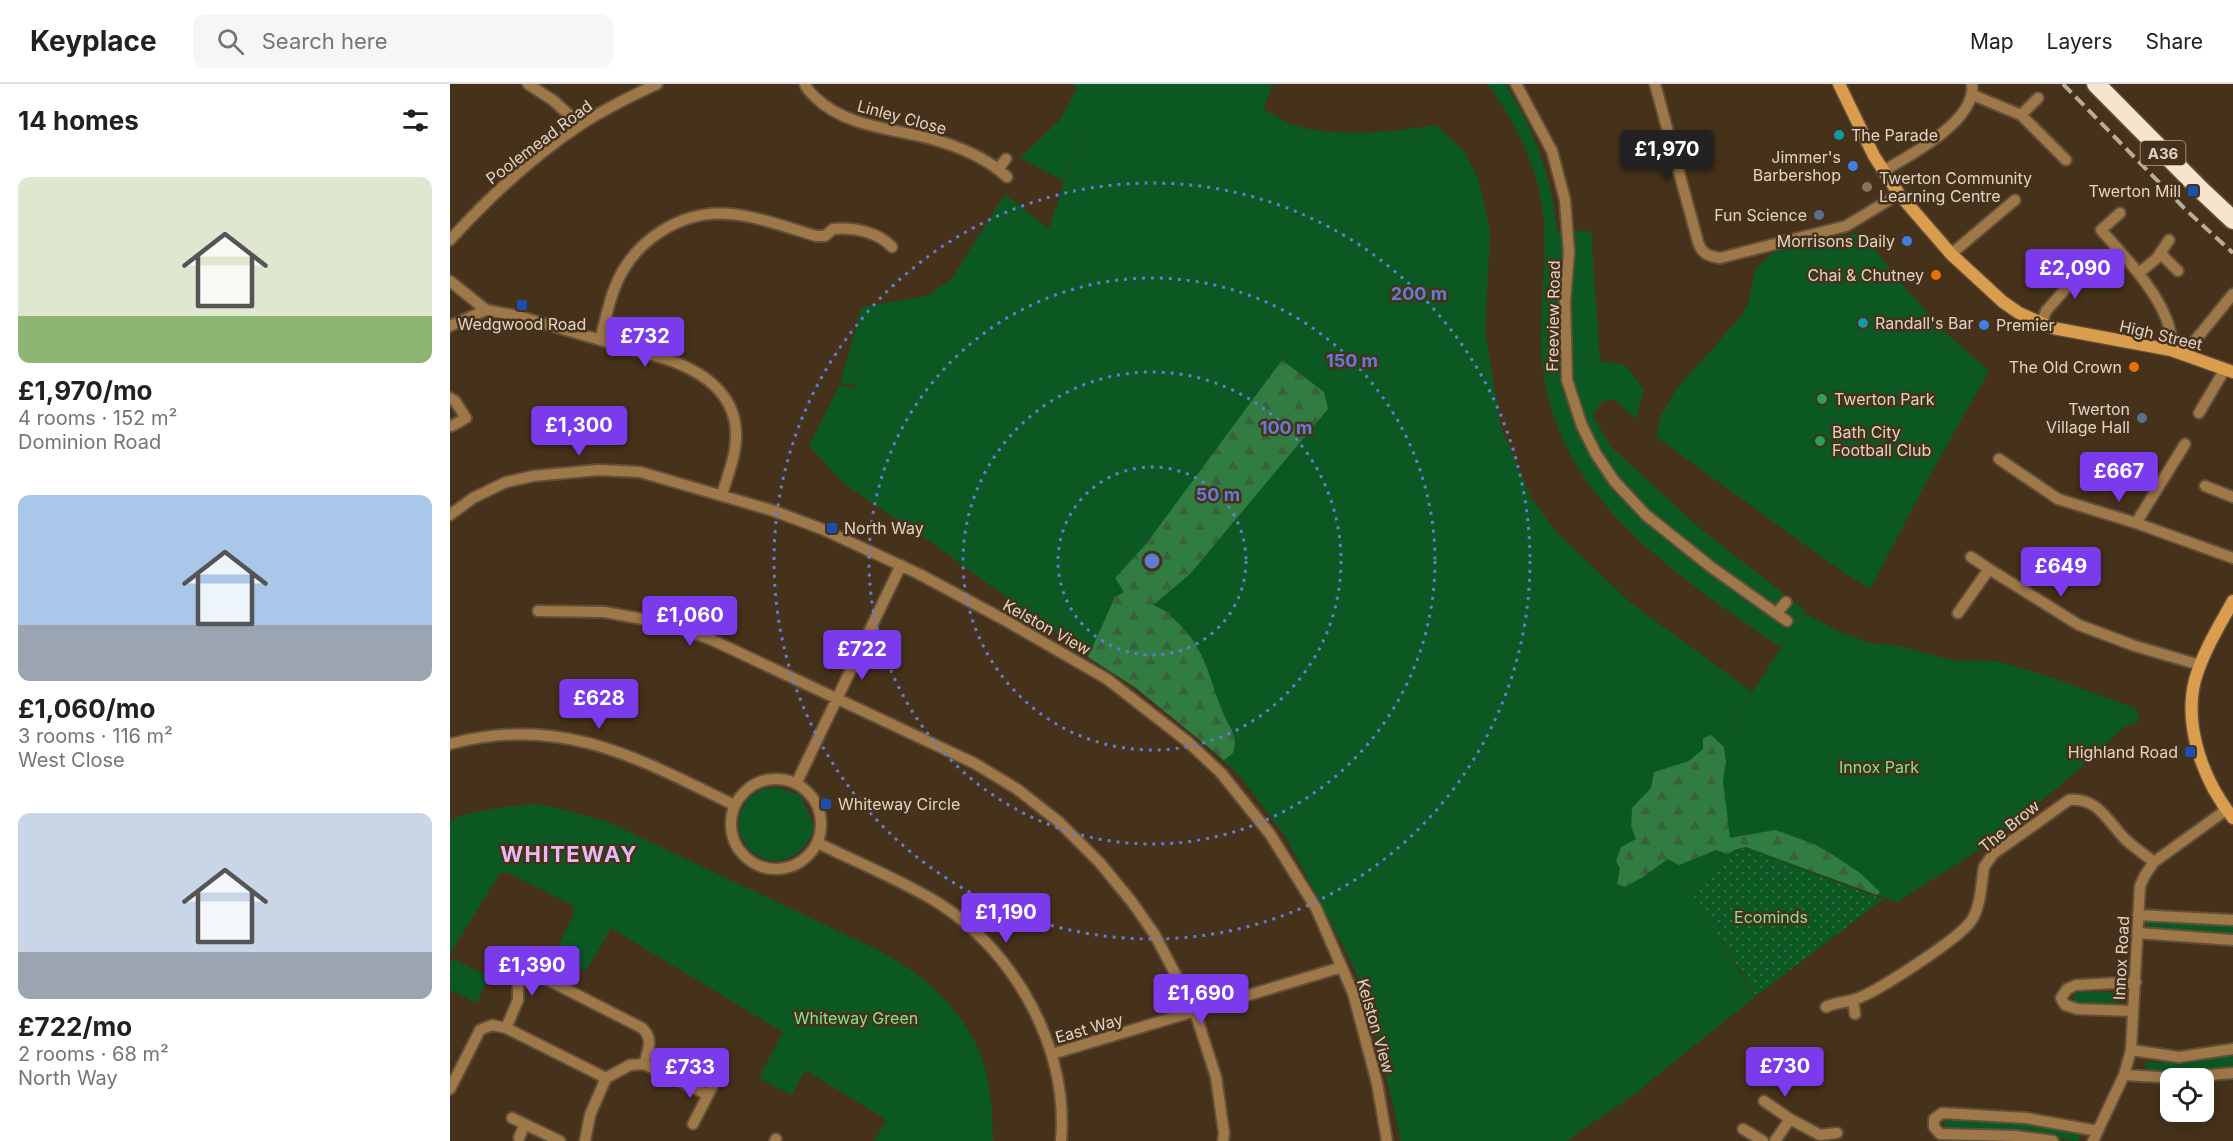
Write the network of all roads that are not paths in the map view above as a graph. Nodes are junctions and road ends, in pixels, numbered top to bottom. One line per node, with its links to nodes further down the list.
1 (528, 84): 11 (street)
2 (657, 84): 11 (street, Poolemead Road)
3 (805, 84): 14 (street, Linley Close)
4 (1516, 84): 55 (street, Freeview Road)
5 (1655, 84): 17 (street)
6 (1839, 84): 15 (street, High Street)
7 (2096, 84): 20 (highway, A36)
8 (1973, 90): 10 (street); 15 (street)
9 (2038, 98): 10 (street)
10 (2021, 115): 13 (street)
11 (580, 125): 21 (street, Poolemead Road)
12 (1006, 159): 14 (street)
13 (2066, 160)
14 (998, 169): 16 (street, Linley Close)
15 (1883, 171): 17 (street, High Street)
16 (1007, 177)
17 (1899, 194): 25 (street, High Street)
18 (2015, 200): 25 (street)
19 (2120, 213): 28 (street)
20 (2233, 220)
21 (450, 240)
22 (2169, 240): 24 (street)
23 (892, 247): 34 (street)
24 (2160, 252): 27 (street); 28 (street)
25 (1951, 254): 32 (street, High Street)
26 (2088, 263): 32 (street)
27 (2178, 271)
28 (2139, 273): 35 (street)
29 (450, 281): 31 (street)
30 (2233, 294): 36 (street)
31 (486, 309): 33 (street); 34 (street)
32 (2041, 324): 35 (street, High Street)
33 (450, 326)
34 (600, 340): 44 (street)
35 (2171, 350): 36 (street, High Street)
36 (2184, 354): 37 (street, High Street)
37 (2229, 370): 39 (street)
38 (450, 398): 40 (street)
39 (2199, 413)
40 (452, 426)
41 (2185, 444): 47 (street)
42 (1999, 459): 47 (street)
43 (2205, 486): 45 (street)
44 (722, 495): 46 (street, Kelston View); 50 (street, Kelston View)
45 (2233, 497)
46 (450, 515)
47 (2136, 523): 49 (street)
48 (1971, 557): 51 (street)
49 (2233, 558)
50 (901, 565): 59 (street); 71 (street, Kelston View)
51 (1989, 568): 56 (street); 58 (street)
52 (2233, 601): 58 (street)
53 (1786, 602): 55 (street)
54 (538, 611): 59 (street)
55 (1777, 613): 57 (street, Freeview Road)
56 (1958, 613)
57 (1787, 621)
58 (2200, 665): 63 (street)
59 (838, 698): 61 (street); 77 (street)
60 (450, 744): 62 (street)
61 (796, 783): 62 (street); 64 (street)
62 (734, 805): 64 (street)
63 (2230, 814): 65 (street, Innox Road)
64 (818, 843): 82 (street)
65 (2154, 862): 66 (street, Innox Road); 74 (street, The Brow)
66 (2138, 915): 67 (street); 68 (street, Innox Road)
67 (2233, 920)
68 (2138, 933): 69 (street); 73 (street, Innox Road)
69 (2233, 940)
70 (533, 955): 79 (street)
71 (1342, 967): 77 (street, East Way); 103 (street, Kelston View)
72 (546, 979): 83 (street)
73 (2136, 982): 76 (street, Innox Road); 76 (street)
74 (1853, 1000): 75 (street, The Brow); 78 (street)
75 (1826, 1007)
76 (2133, 1011): 81 (street, Innox Road)
77 (1195, 1012): 82 (street, East Way); 102 (street)
78 (1855, 1014)
79 (506, 1028): 88 (street); 89 (street)
80 (2233, 1049): 81 (street)
81 (2131, 1050): 85 (street, Innox Road)
82 (1052, 1054): 101 (street)
83 (644, 1064): 88 (street); 94 (street)
84 (2233, 1073): 86 (street)
85 (2124, 1075): 87 (street); 96 (street, Innox Road)
86 (2214, 1075)
87 (2160, 1077)
88 (606, 1078): 100 (street)
89 (450, 1089)
90 (1764, 1101): 92 (street)
91 (512, 1118): 93 (street)
92 (1790, 1119): 97 (street); 105 (street)
93 (525, 1124): 98 (street); 99 (street)
94 (693, 1124)
95 (1743, 1129): 104 (street)
96 (2098, 1131): 106 (street); 107 (street, Innox Road)
97 (1837, 1133)
98 (519, 1138)
99 (560, 1141)
100 (585, 1141)
101 (1061, 1141)
102 (1223, 1141)
103 (1387, 1141)
104 (1763, 1141)
105 (1775, 1141)
106 (2053, 1141)
107 (2093, 1141)

